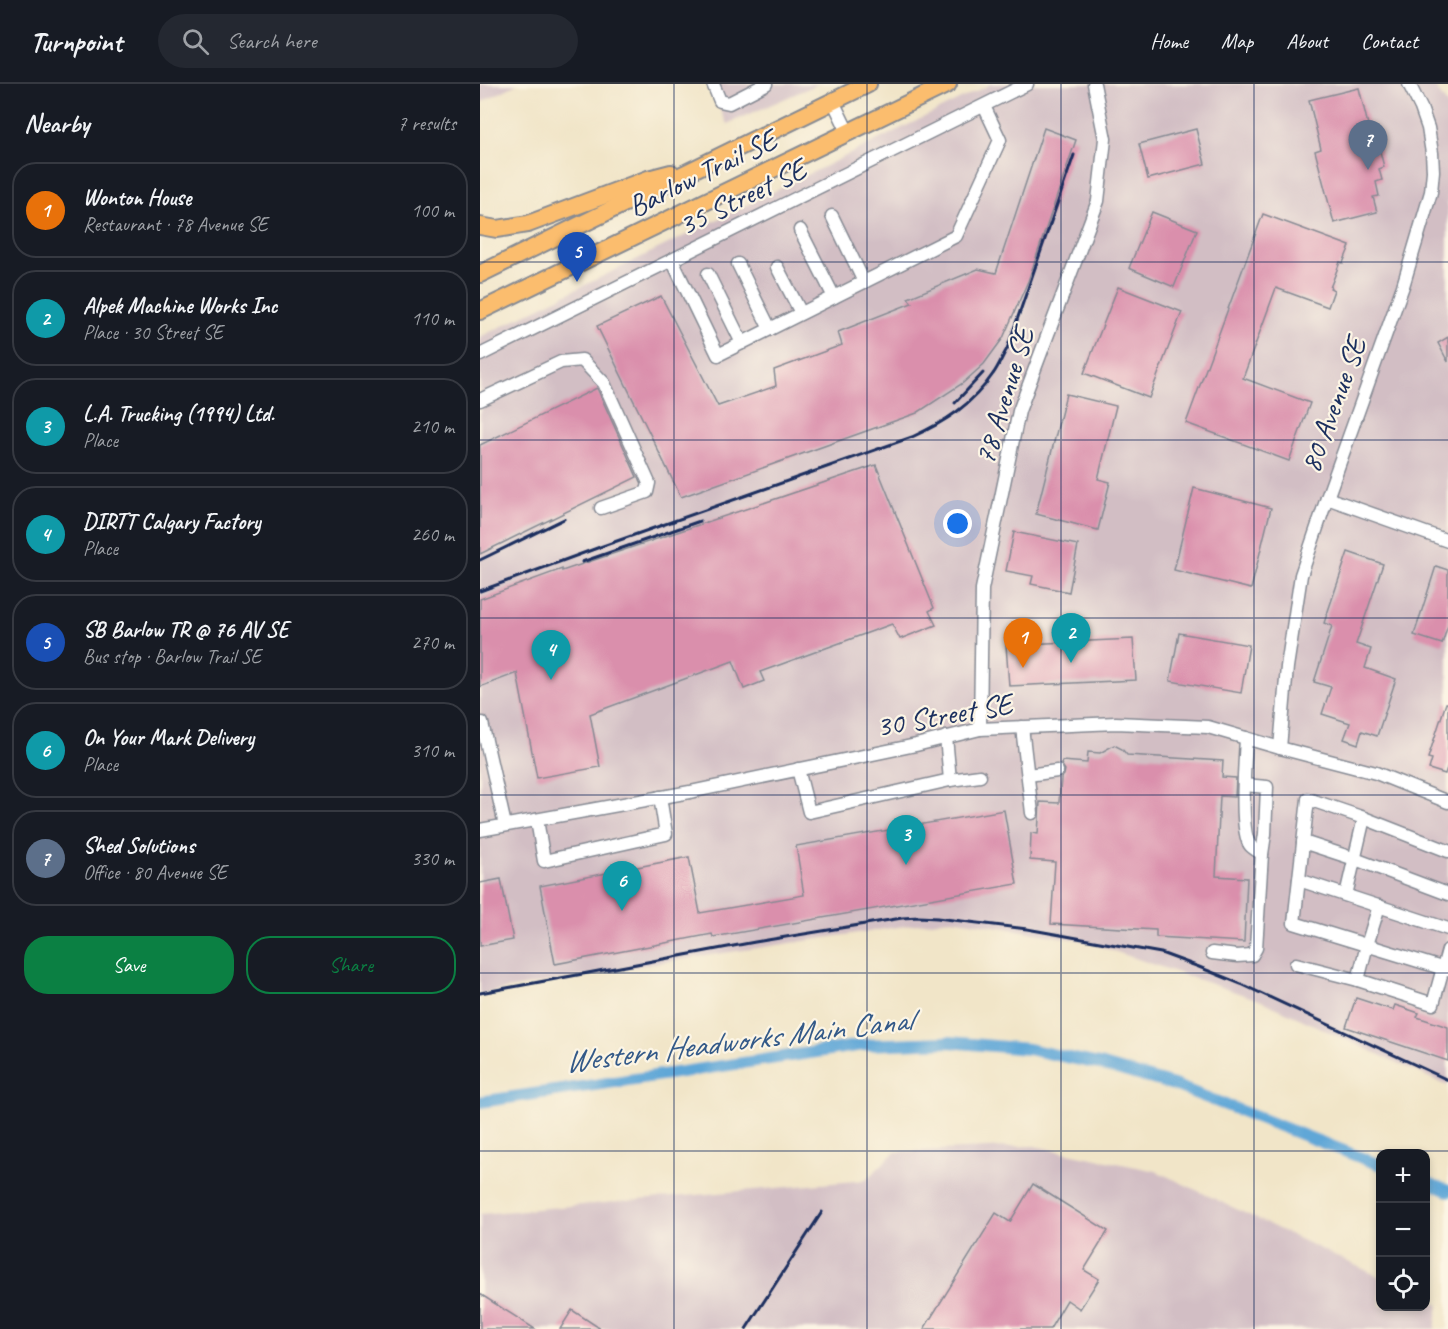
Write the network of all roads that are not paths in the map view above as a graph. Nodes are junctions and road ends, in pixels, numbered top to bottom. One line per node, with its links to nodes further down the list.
1 (713, 84): 2 (street)
2 (766, 84)
3 (868, 84): 8 (main road, Barlow Trail SE)
4 (948, 84): 10 (main road, Barlow Trail SE)
5 (1028, 84): 9 (street, 35 Street SE)
6 (1094, 84): 33 (street, 78 Avenue SE)
7 (1409, 84): 28 (street, 80 Avenue SE)
8 (833, 101): 10 (street); 11 (main road, Barlow Trail SE)
9 (984, 106): 15 (street, 35 Street SE); 20 (street)
10 (848, 132): 22 (main road, Barlow Trail SE)
11 (704, 165): 13 (main road); 18 (main road, Barlow Trail SE)
12 (832, 216): 20 (street)
13 (480, 226)
14 (800, 230): 21 (street)
15 (672, 260): 25 (street); 26 (street, 35 Street SE)
16 (738, 264): 24 (street)
17 (777, 267): 23 (street)
18 (480, 273)
19 (708, 274): 25 (street)
20 (864, 282): 21 (street)
21 (834, 297): 23 (street)
22 (480, 311)
23 (801, 313): 24 (street)
24 (770, 329): 25 (street)
25 (742, 343)
26 (480, 355)
27 (480, 400): 29 (street)
28 (1327, 498): 30 (street); 36 (street, 80 Avenue SE)
29 (601, 508)
30 (1448, 541)
31 (480, 723): 48 (street)
32 (1022, 727): 33 (street, 30 Street SE); 35 (street, 30 Street SE); 40 (street)
33 (980, 729): 34 (street, 30 Street SE)
34 (946, 737): 37 (street, 30 Street SE); 41 (street)
35 (1246, 738): 36 (street, 30 Street SE); 42 (street)
36 (1280, 748): 44 (street, 30 Street SE)
37 (798, 769): 41 (street); 43 (street, 30 Street SE)
38 (1057, 771): 40 (street)
39 (980, 776): 41 (street)
40 (1028, 776): 45 (street)
41 (951, 780)
42 (1244, 785): 52 (street); 52 (street)
43 (660, 797): 47 (street, 30 Street SE); 47 (street)
44 (1448, 802)
45 (1032, 813)
46 (1364, 818): 50 (street); 51 (street); 53 (street)
47 (537, 820): 48 (street, 30 Street SE)
48 (505, 825): 49 (street, 30 Street SE)
49 (480, 830)
50 (1303, 842): 53 (street); 54 (street)
51 (1448, 851)
52 (1262, 854): 61 (street)
53 (1355, 860): 55 (street); 56 (street)
54 (1299, 880): 56 (street); 59 (street)
55 (1448, 894)
56 (1346, 895): 57 (street)
57 (1379, 906): 58 (street); 59 (street)
58 (1448, 929)
59 (1367, 945): 63 (street); 64 (street)
60 (1448, 950): 63 (street)
61 (1212, 952)
62 (1296, 964): 64 (street)
63 (1445, 969): 64 (street)
64 (1358, 980)

